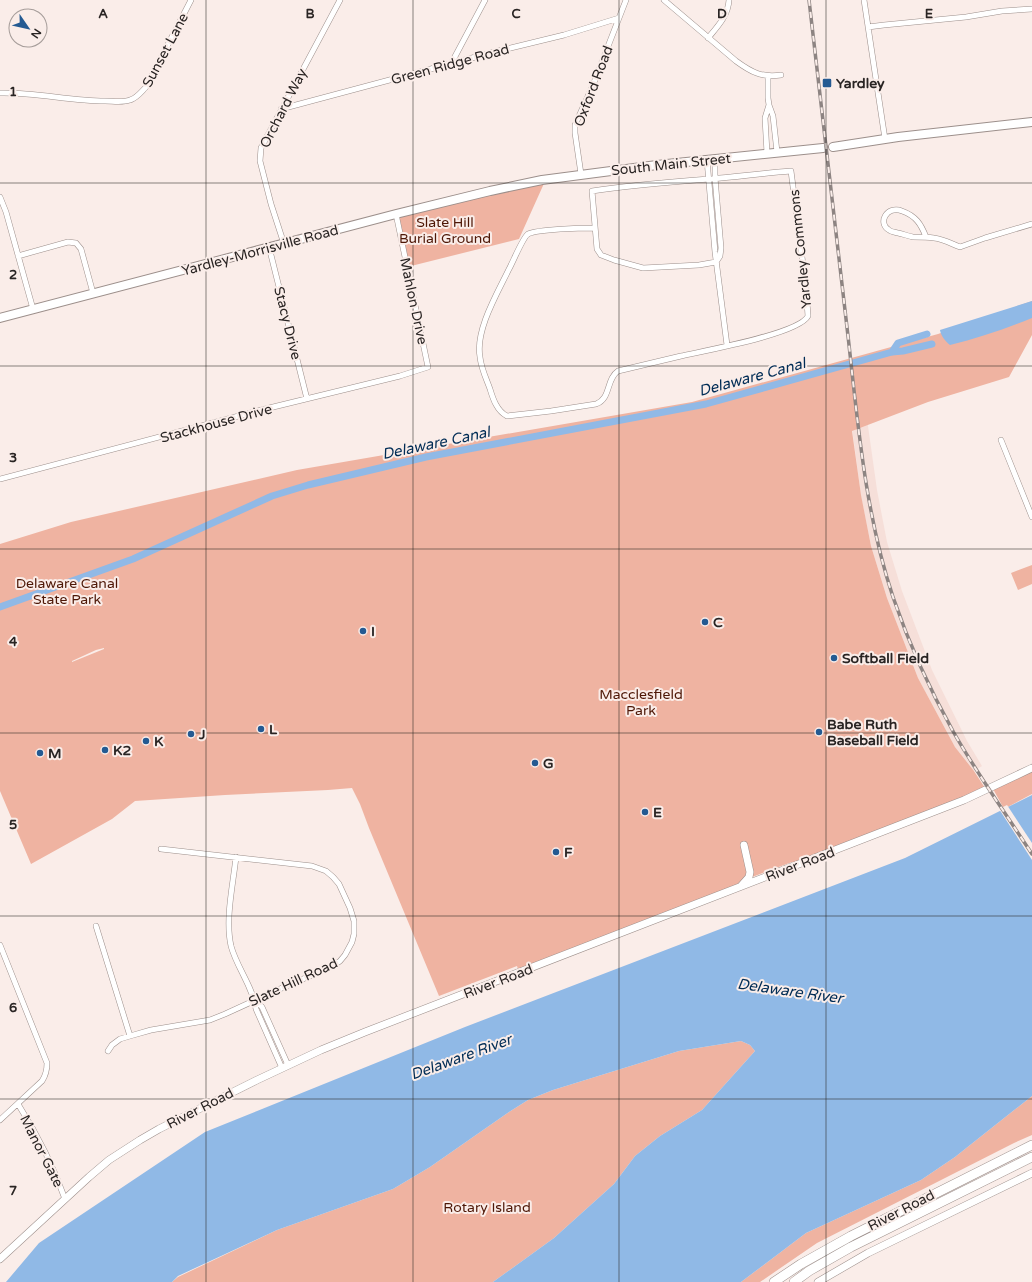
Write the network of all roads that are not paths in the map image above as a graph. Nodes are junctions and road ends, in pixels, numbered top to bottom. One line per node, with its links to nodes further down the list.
1 (191, 0): 15 (street, Sunset Lane)
2 (340, 0): 17 (street, Orchard Way)
3 (485, 0): 12 (street)
4 (626, 0): 9 (street, Oxford Road)
5 (664, 0): 11 (street)
6 (729, 0): 11 (street)
7 (864, 0): 10 (street)
8 (1032, 9): 10 (street)
9 (619, 18): 12 (street, Green Ridge Road); 25 (street, Oxford Road)
10 (868, 27): 19 (street)
11 (708, 38): 14 (street)
12 (451, 64): 17 (street, Green Ridge Road)
13 (781, 75): 14 (street)
14 (768, 76): 16 (street)
15 (0, 93)
16 (769, 105): 22 (street); 23 (street)
17 (282, 109): 34 (street, Orchard Way)
18 (1032, 122): 19 (main road)
19 (885, 139): 20 (main road)
20 (833, 147)
21 (823, 148): 22 (main road, South Main Street)
22 (777, 152): 23 (main road, South Main Street)
23 (767, 153): 24 (main road, South Main Street)
24 (711, 160): 25 (main road, South Main Street); 26 (street); 27 (street)
25 (581, 174): 28 (main road, South Main Street)
26 (716, 178): 27 (street, Yardley Commons); 37 (street); 41 (street, Yardley Commons)
27 (708, 179): 32 (street, Yardley Commons); 37 (street)
28 (520, 185): 30 (main road, Yardley-Morrisville Road)
29 (0, 197): 36 (street)
30 (396, 214): 34 (main road, Yardley-Morrisville Road); 42 (street, Mahlon Drive)
31 (1032, 224): 33 (street)
32 (595, 228): 37 (street, Yardley Commons); 41 (street, Yardley Commons)
33 (926, 237): 33 (street)
34 (284, 244): 35 (main road, Yardley-Morrisville Road)
35 (270, 247): 38 (main road, Yardley-Morrisville Road); 43 (street, Stacy Drive)
36 (18, 256): 38 (street); 39 (street)
37 (716, 262): 41 (street)
38 (93, 293): 39 (main road, Yardley-Morrisville Road)
39 (33, 309): 40 (main road, Yardley-Morrisville Road)
40 (0, 318)
41 (727, 345)
42 (427, 364): 43 (street, Stackhouse Drive)
43 (307, 399): 45 (street, Stackhouse Drive)
44 (1001, 440): 46 (street)
45 (0, 479)
46 (1032, 516)
47 (1032, 768): 50 (main road, River Road)
48 (161, 849): 49 (street, Slate Hill Road)
49 (236, 857): 54 (street); 54 (street, Slate Hill Road)
50 (758, 880): 51 (main road, River Road); 51 (main road)
51 (739, 887): 57 (main road, River Road)
52 (96, 926): 55 (street)
53 (0, 945): 58 (street)
54 (255, 1000): 55 (street, Slate Hill Road); 57 (street)
55 (130, 1036): 56 (street, Slate Hill Road)
56 (108, 1051)
57 (285, 1066): 63 (main road, River Road)
58 (18, 1104): 59 (street); 63 (street, Manor Gate)
59 (0, 1120)
60 (1032, 1145): 65 (highway, River Road)
61 (1032, 1157): 66 (highway, River Road)
62 (1032, 1173): 67 (main road, River Road)
63 (65, 1199): 64 (main road, River Road)
64 (0, 1258)
65 (774, 1282)
66 (794, 1282)
67 (818, 1282)

